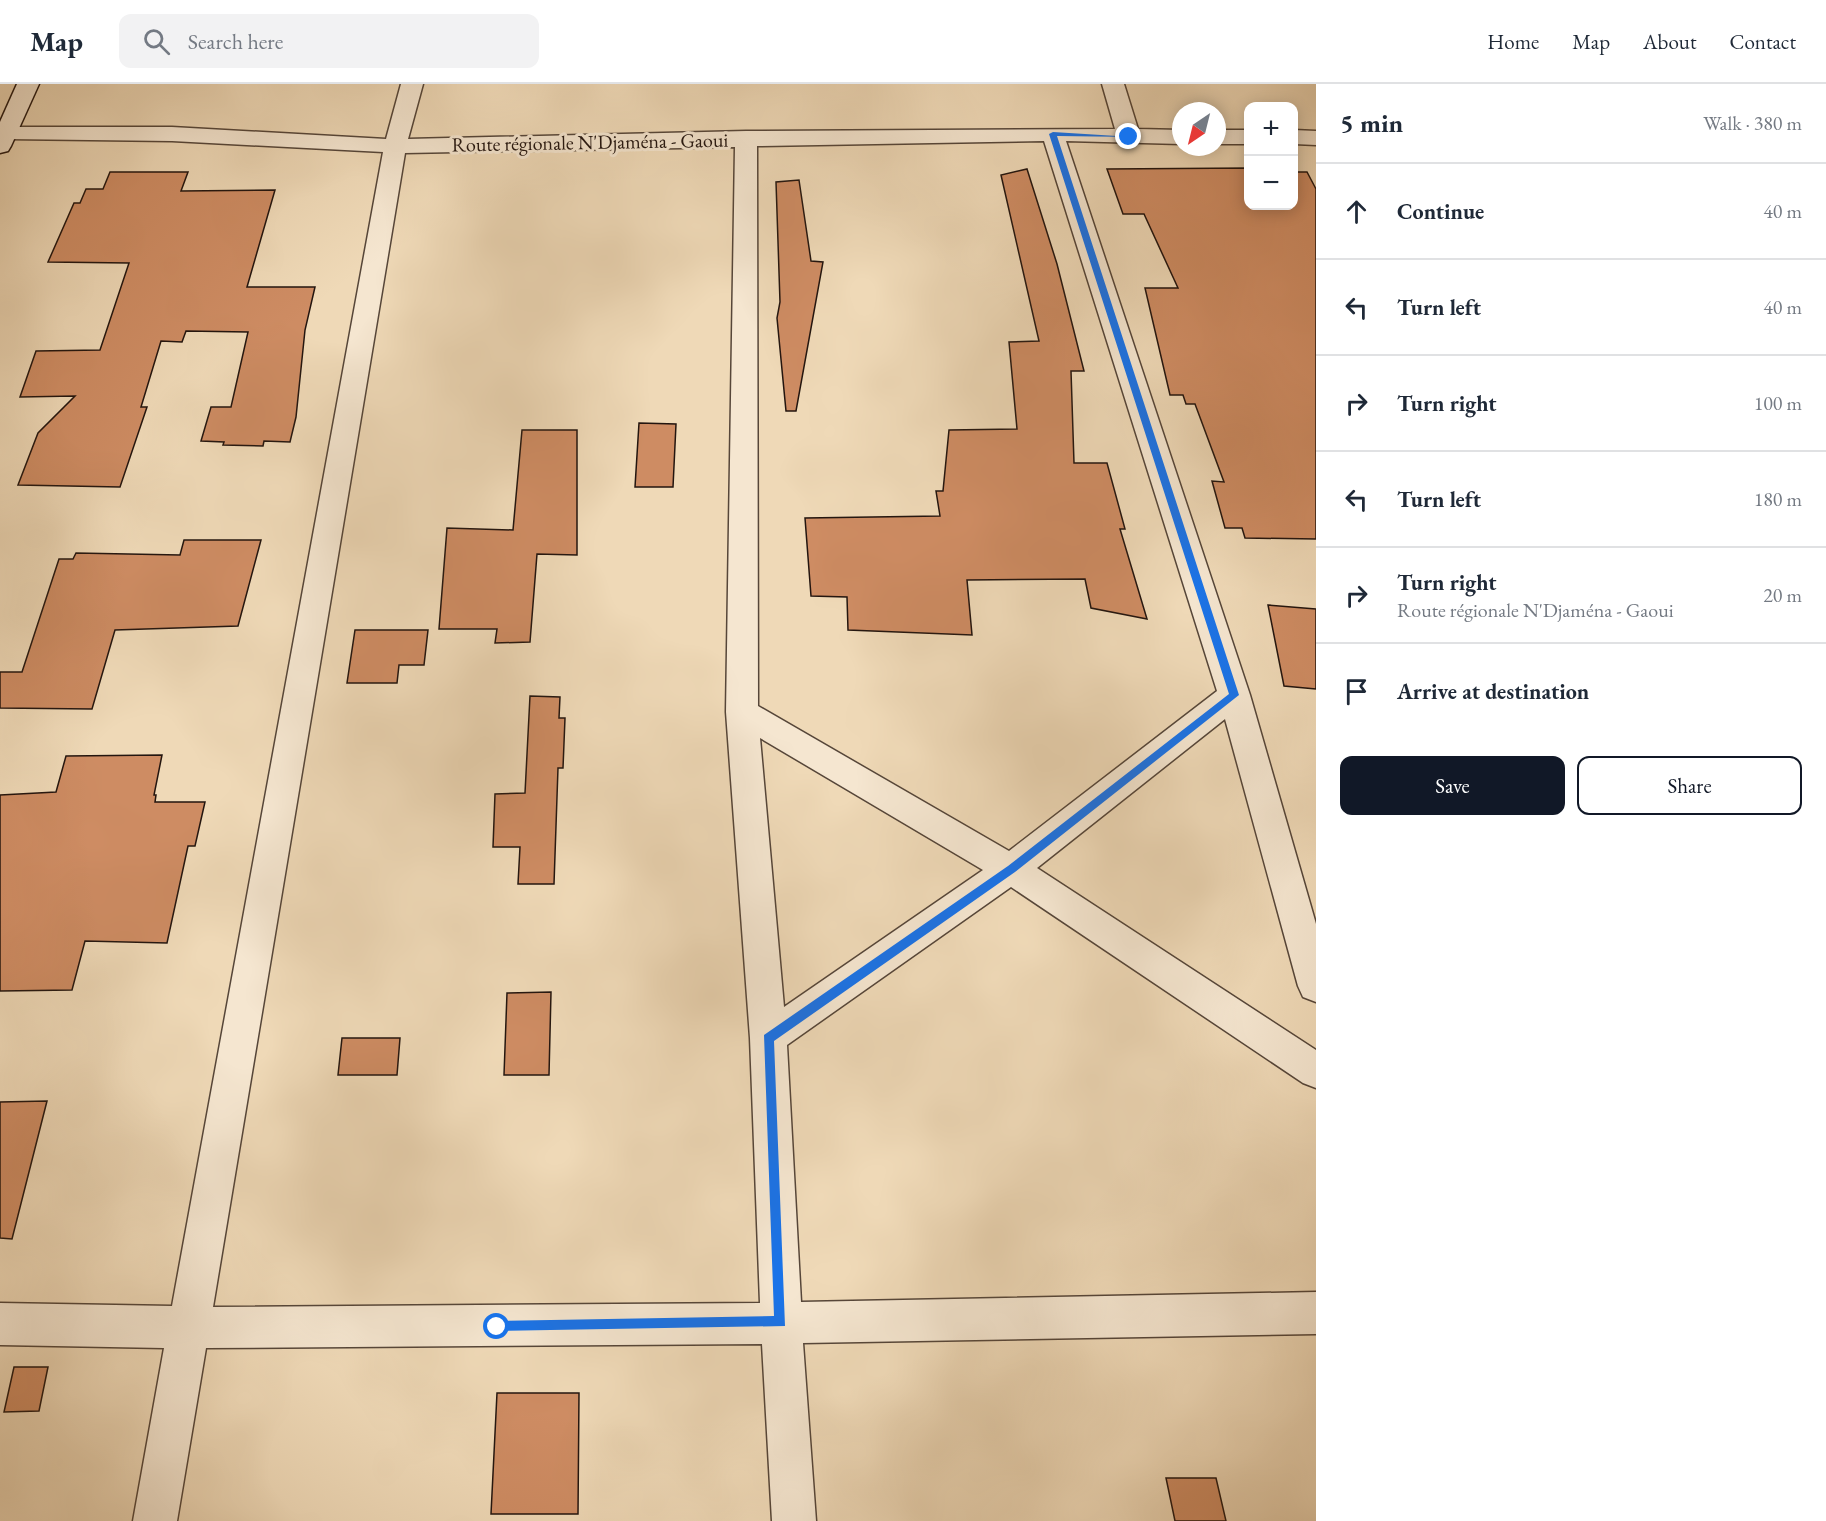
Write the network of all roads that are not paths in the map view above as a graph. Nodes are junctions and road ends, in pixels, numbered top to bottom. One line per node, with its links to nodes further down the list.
1 (28, 84): 5 (street)
2 (412, 84): 13 (street)
3 (1113, 84): 6 (street)
4 (1053, 134): 6 (street, Route régionale N'Djaména - Gaoui); 11 (street, Route régionale N'Djaména - Gaoui); 14 (street)
5 (2, 137): 13 (street, Route régionale N'Djaména - Gaoui)
6 (1129, 137): 7 (street, Route régionale N'Djaména - Gaoui)
7 (1172, 137)
8 (1226, 137): 9 (street)
9 (1244, 137)
10 (1298, 137): 12 (street)
11 (746, 138): 13 (street, Route régionale N'Djaména - Gaoui); 15 (street)
12 (1316, 138)
13 (395, 146): 23 (street)
14 (1234, 695): 16 (street); 17 (street)
15 (742, 712): 16 (street); 18 (street)
16 (1011, 869): 18 (street); 19 (street)
17 (1316, 986)
18 (768, 1038): 21 (street)
19 (1316, 1071)
20 (1316, 1313): 21 (street)
21 (781, 1322): 23 (street); 25 (street)
22 (0, 1324): 23 (street)
23 (188, 1329): 24 (street)
24 (155, 1521)
25 (794, 1521)

